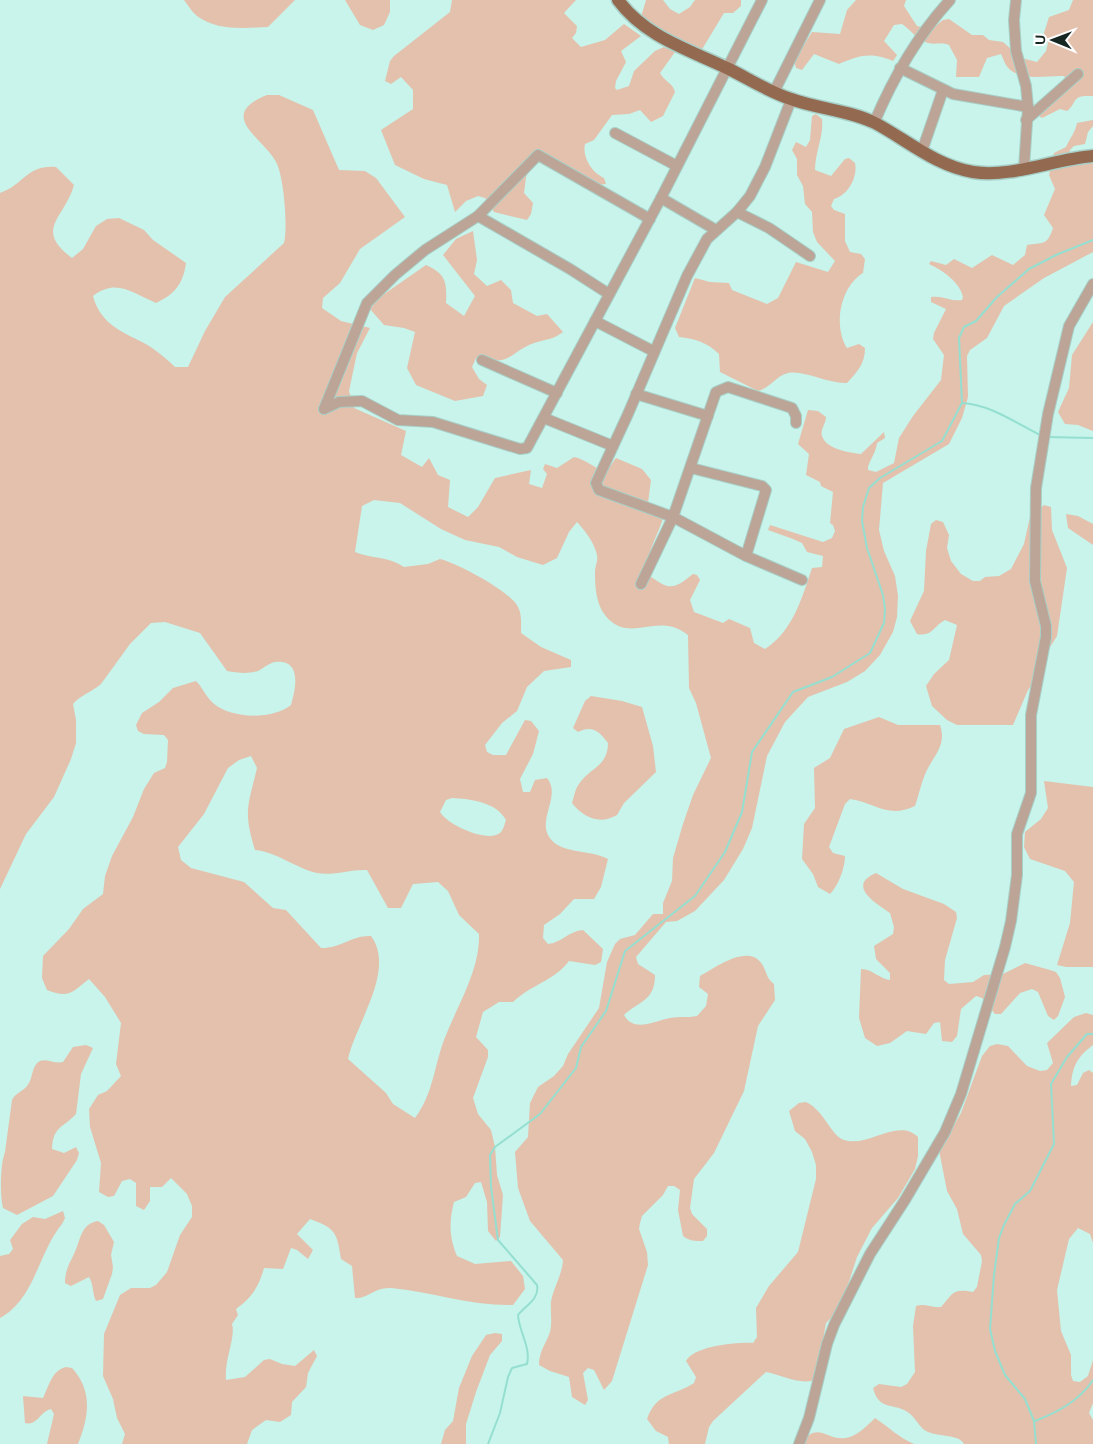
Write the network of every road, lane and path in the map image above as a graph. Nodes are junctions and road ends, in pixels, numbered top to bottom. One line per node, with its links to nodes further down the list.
1 (618, 0): 6 (main road)
2 (762, 0): 6 (street)
3 (820, 0): 10 (street)
4 (950, 0): 7 (street)
5 (1016, 0): 12 (street)
6 (727, 68): 10 (main road); 18 (street)
7 (900, 68): 9 (street); 14 (street)
8 (1078, 74): 13 (street)
9 (943, 90): 12 (street); 16 (street)
10 (774, 92): 11 (main road)
11 (791, 100): 14 (main road); 21 (street)
12 (1028, 106): 13 (street)
13 (1026, 120): 19 (street)
14 (874, 122): 16 (main road)
15 (615, 133): 18 (street)
16 (922, 151): 19 (main road)
17 (1093, 156): 19 (main road)
18 (677, 166): 20 (street)
19 (1024, 168)
20 (661, 198): 23 (street); 24 (street)
21 (737, 212): 24 (street); 25 (street)
22 (478, 216): 23 (street); 27 (street); 34 (street)
23 (650, 219): 27 (street)
24 (716, 230): 29 (street)
25 (810, 256)
26 (1093, 284): 42 (street)
27 (609, 294): 28 (street)
28 (595, 321): 29 (street); 31 (street)
29 (653, 351): 32 (street)
30 (482, 360): 31 (street)
31 (557, 393): 34 (street)
32 (636, 394): 33 (street); 36 (street)
33 (708, 416): 35 (street); 37 (street)
34 (544, 418): 36 (street)
35 (796, 423)
36 (613, 446): 38 (street)
37 (692, 468): 38 (street); 39 (street)
38 (673, 517): 39 (street); 41 (street)
39 (746, 556): 40 (street)
40 (802, 580)
41 (641, 584)
42 (799, 1444)

